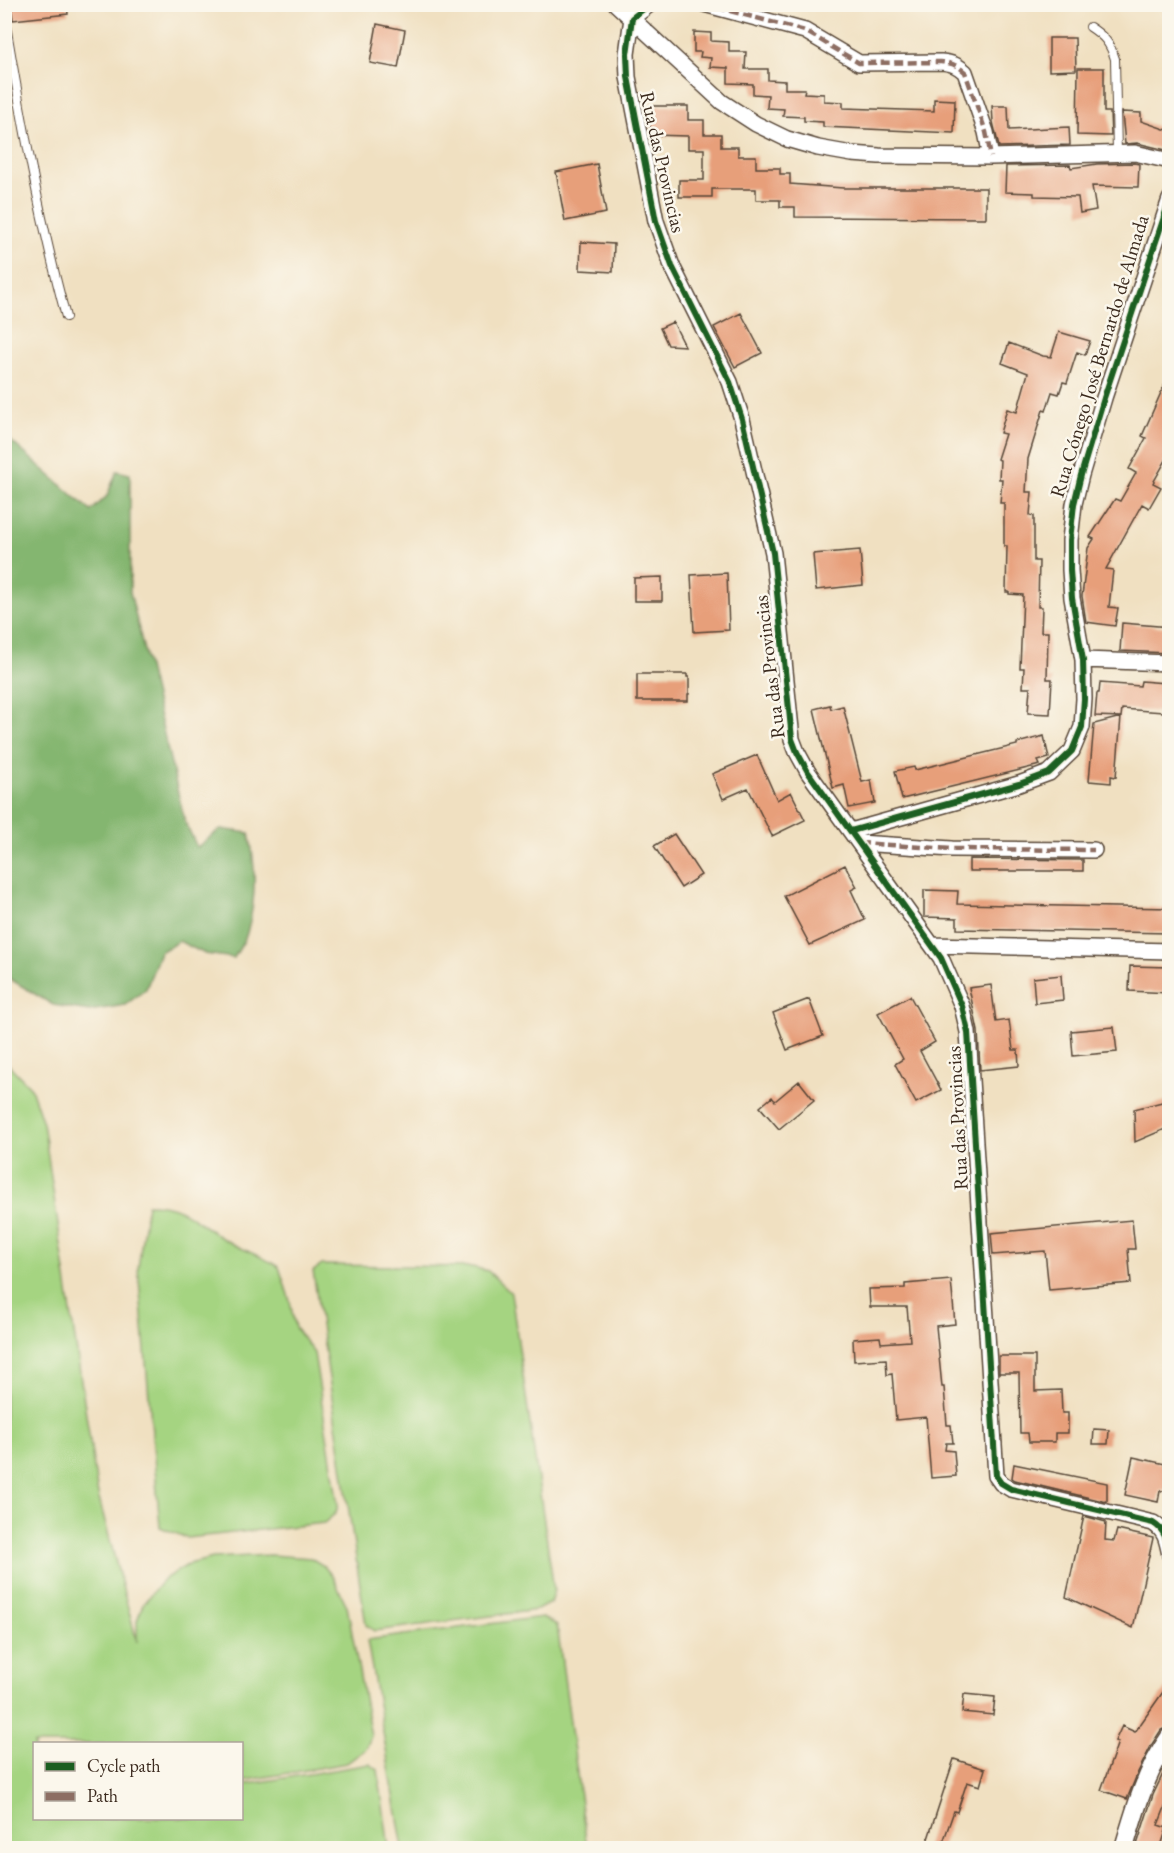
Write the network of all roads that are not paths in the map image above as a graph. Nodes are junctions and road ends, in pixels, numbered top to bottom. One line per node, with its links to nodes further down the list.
1 (616, 4): 5 (street)
2 (650, 4): 5 (street)
3 (704, 4): 8 (street)
4 (4, 13): 11 (lane)
5 (632, 18): 8 (street); 14 (street, Rua das Provincias)
6 (1090, 27): 7 (lane)
7 (1117, 153): 8 (street); 9 (street)
8 (991, 156)
9 (1170, 161)
10 (1170, 199): 12 (street, Rua Cónego José Bernardo de Almada)
11 (66, 317)
12 (1083, 660): 13 (street); 14 (street, Rua Cónego José Bernardo de Almada)
13 (1170, 663)
14 (855, 837): 15 (street); 16 (street, Rua das Provincias)
15 (1094, 849)
16 (932, 945): 17 (street); 18 (street, Rua das Provincias)
17 (1170, 951)
18 (1170, 1555)
19 (1170, 1737): 20 (street)
20 (1124, 1848)

